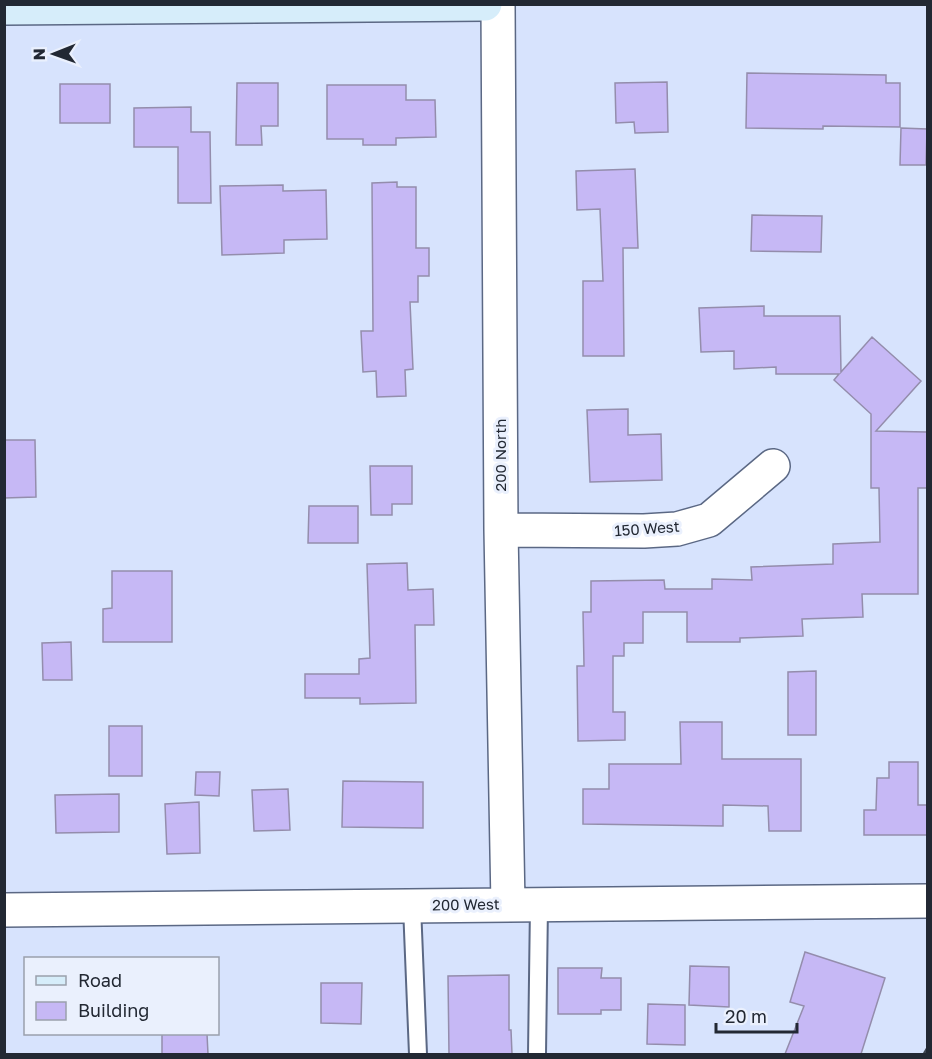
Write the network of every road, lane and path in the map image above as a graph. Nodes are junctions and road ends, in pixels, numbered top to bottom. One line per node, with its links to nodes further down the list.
1 (485, 4): 3 (street)
2 (498, 4): 5 (street, 200 North)
3 (4, 8)
4 (773, 466): 5 (street, 150 West)
5 (501, 530): 7 (street, 200 North)
6 (927, 901): 7 (street, 200 West)
7 (523, 905): 8 (street, 200 West); 11 (lane)
8 (412, 906): 9 (street, 200 West); 10 (lane)
9 (4, 909)
10 (418, 1054)
11 (537, 1054)

